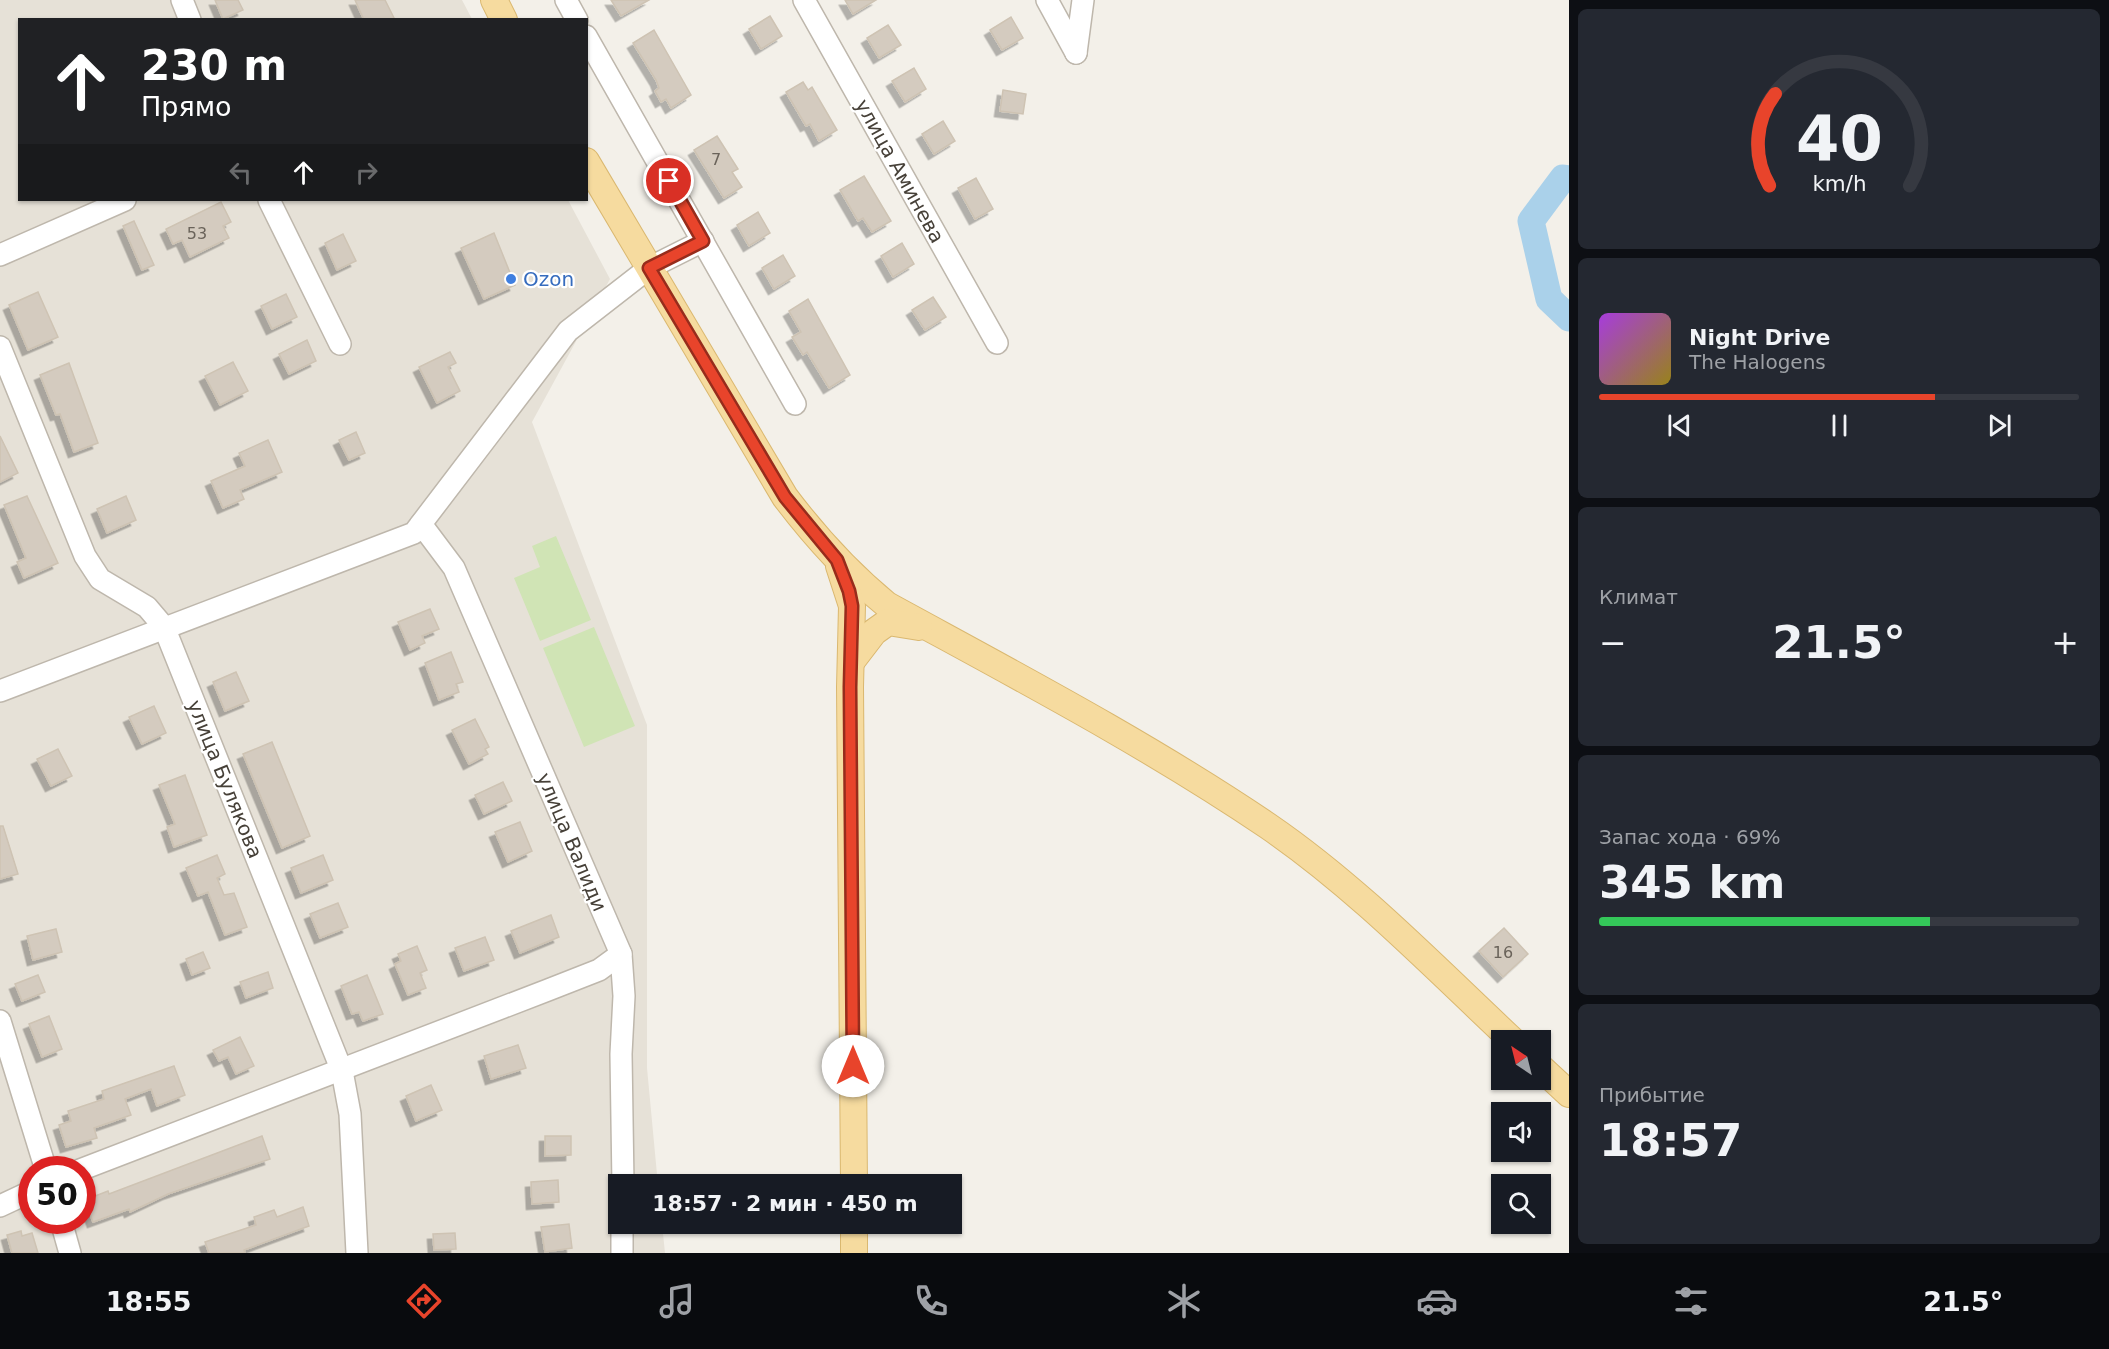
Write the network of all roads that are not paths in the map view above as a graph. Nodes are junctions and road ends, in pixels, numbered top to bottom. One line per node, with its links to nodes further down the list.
1 (182, 0): 7 (street)
2 (494, 0): 8 (main road)
3 (566, 0): 9 (street)
4 (804, 0): 17 (street, улица Аминева)
5 (1047, 0): 6 (street)
6 (1083, 0)
7 (189, 18)
8 (503, 18)
9 (576, 18)
10 (588, 40): 14 (street)
11 (588, 164): 16 (main road)
12 (123, 201): 15 (street)
13 (269, 201): 18 (street)
14 (703, 241): 16 (street); 20 (street)
15 (0, 255)
16 (649, 268): 21 (street); 22 (main road)
17 (997, 343)
18 (340, 344)
19 (0, 347): 23 (street, улица Булякова)
20 (795, 404)
21 (421, 524): 23 (street); 27 (street, улица Валиди)
22 (837, 560): 24 (main road); 25 (main road)
23 (164, 627): 26 (street); 30 (street, улица Булякова)
24 (934, 630): 25 (main road); 29 (main road)
25 (851, 662): 36 (main road)
26 (0, 691)
27 (621, 954): 30 (street); 35 (street, улица Валиди)
28 (0, 1022): 33 (street)
29 (1501, 1030)
30 (342, 1071): 34 (street); 43 (street, улица Булякова)
31 (1551, 1077): 32 (main road)
32 (1569, 1094)
33 (42, 1156)
34 (96, 1164)
35 (623, 1174)
36 (854, 1174)
37 (18, 1198): 38 (street)
38 (0, 1206)
39 (65, 1234): 42 (street)
40 (622, 1234): 44 (street)
41 (854, 1234): 45 (main road)
42 (70, 1253)
43 (357, 1253)
44 (622, 1253)
45 (854, 1253)

